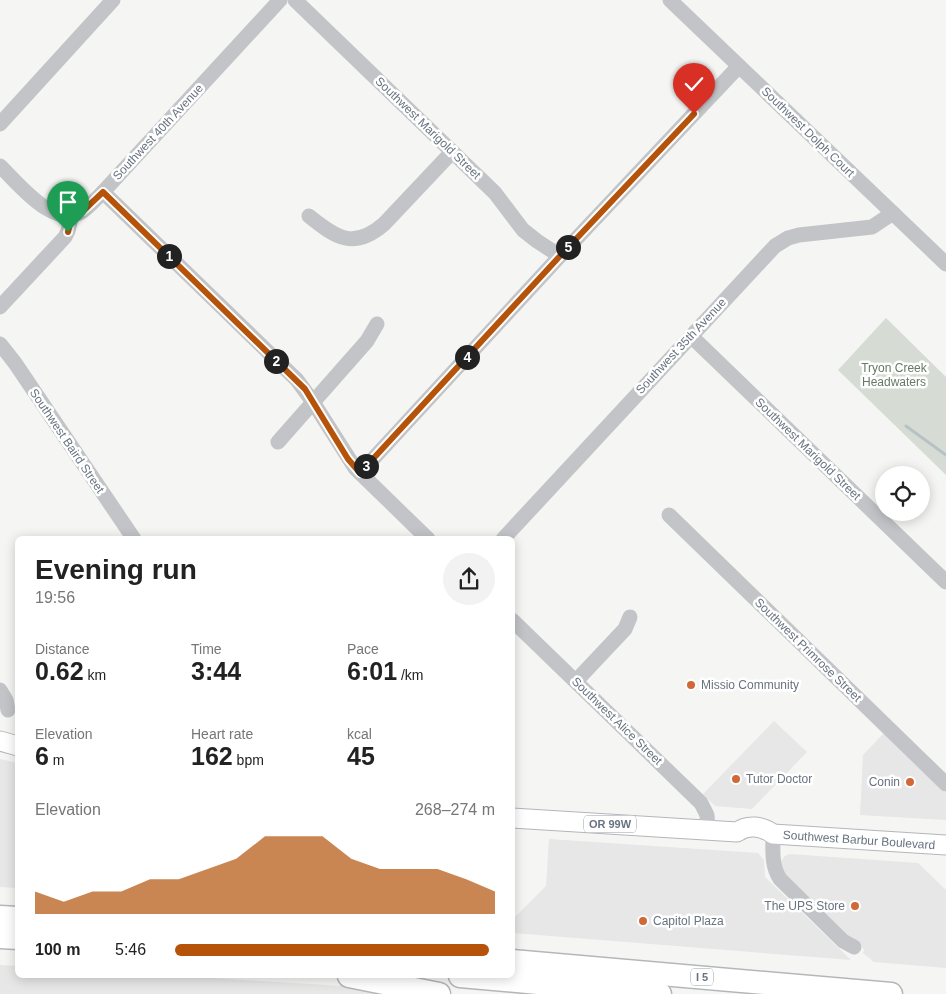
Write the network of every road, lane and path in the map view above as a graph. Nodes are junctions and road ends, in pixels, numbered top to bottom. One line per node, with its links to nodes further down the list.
1 (280, 0): 10 (street, Southwest 40th Avenue)
2 (294, 0): 8 (street, Southwest Marigold Street)
3 (691, 0): 5 (street)
4 (113, 3): 7 (street)
5 (674, 3): 6 (street, Southwest Dolph Court)
6 (739, 66): 11 (street, Southwest Dolph Court); 14 (street)
7 (0, 124)
8 (452, 152): 13 (street); 14 (street, Southwest Marigold Street)
9 (0, 166): 12 (street)
10 (103, 192): 12 (street, Southwest 40th Avenue); 20 (street)
11 (893, 213): 15 (street, Southwest Dolph Court); 18 (street, Southwest 35th Avenue)
12 (72, 215): 16 (street)
13 (310, 216)
14 (560, 256): 22 (street)
15 (946, 264)
16 (0, 307)
17 (377, 324): 20 (street)
18 (691, 336): 26 (street, Southwest 35th Avenue); 27 (street, Southwest Marigold Street)
19 (0, 344): 24 (street, Southwest Baird Street)
20 (313, 402): 21 (street); 22 (street)
21 (278, 442)
22 (360, 473): 25 (street)
23 (670, 515): 35 (street, Southwest Primrose Street)
24 (132, 536)
25 (425, 536)
26 (506, 536)
27 (946, 582)
28 (630, 617): 30 (street)
29 (515, 623): 30 (street, Southwest Alice Street)
30 (576, 681): 37 (street, Southwest Alice Street)
31 (0, 690): 32 (street)
32 (8, 710)
33 (0, 742): 34 (main road)
34 (15, 745)
35 (946, 784)
36 (515, 818): 37 (main road, Southwest Barbur Boulevard / OR 99W)
37 (708, 830): 38 (main road, Southwest Barbur Boulevard / OR 99W)
38 (773, 834): 39 (main road, Southwest Barbur Boulevard / OR 99W); 44 (street)
39 (946, 846)
40 (0, 916): 41 (highway)
41 (15, 918)
42 (0, 937): 43 (highway)
43 (15, 938)
44 (854, 947)
45 (515, 961): 50 (highway, I 5)
46 (359, 978): 48 (highway)
47 (482, 978): 49 (highway)
48 (439, 994)
49 (660, 994)
50 (891, 994)

